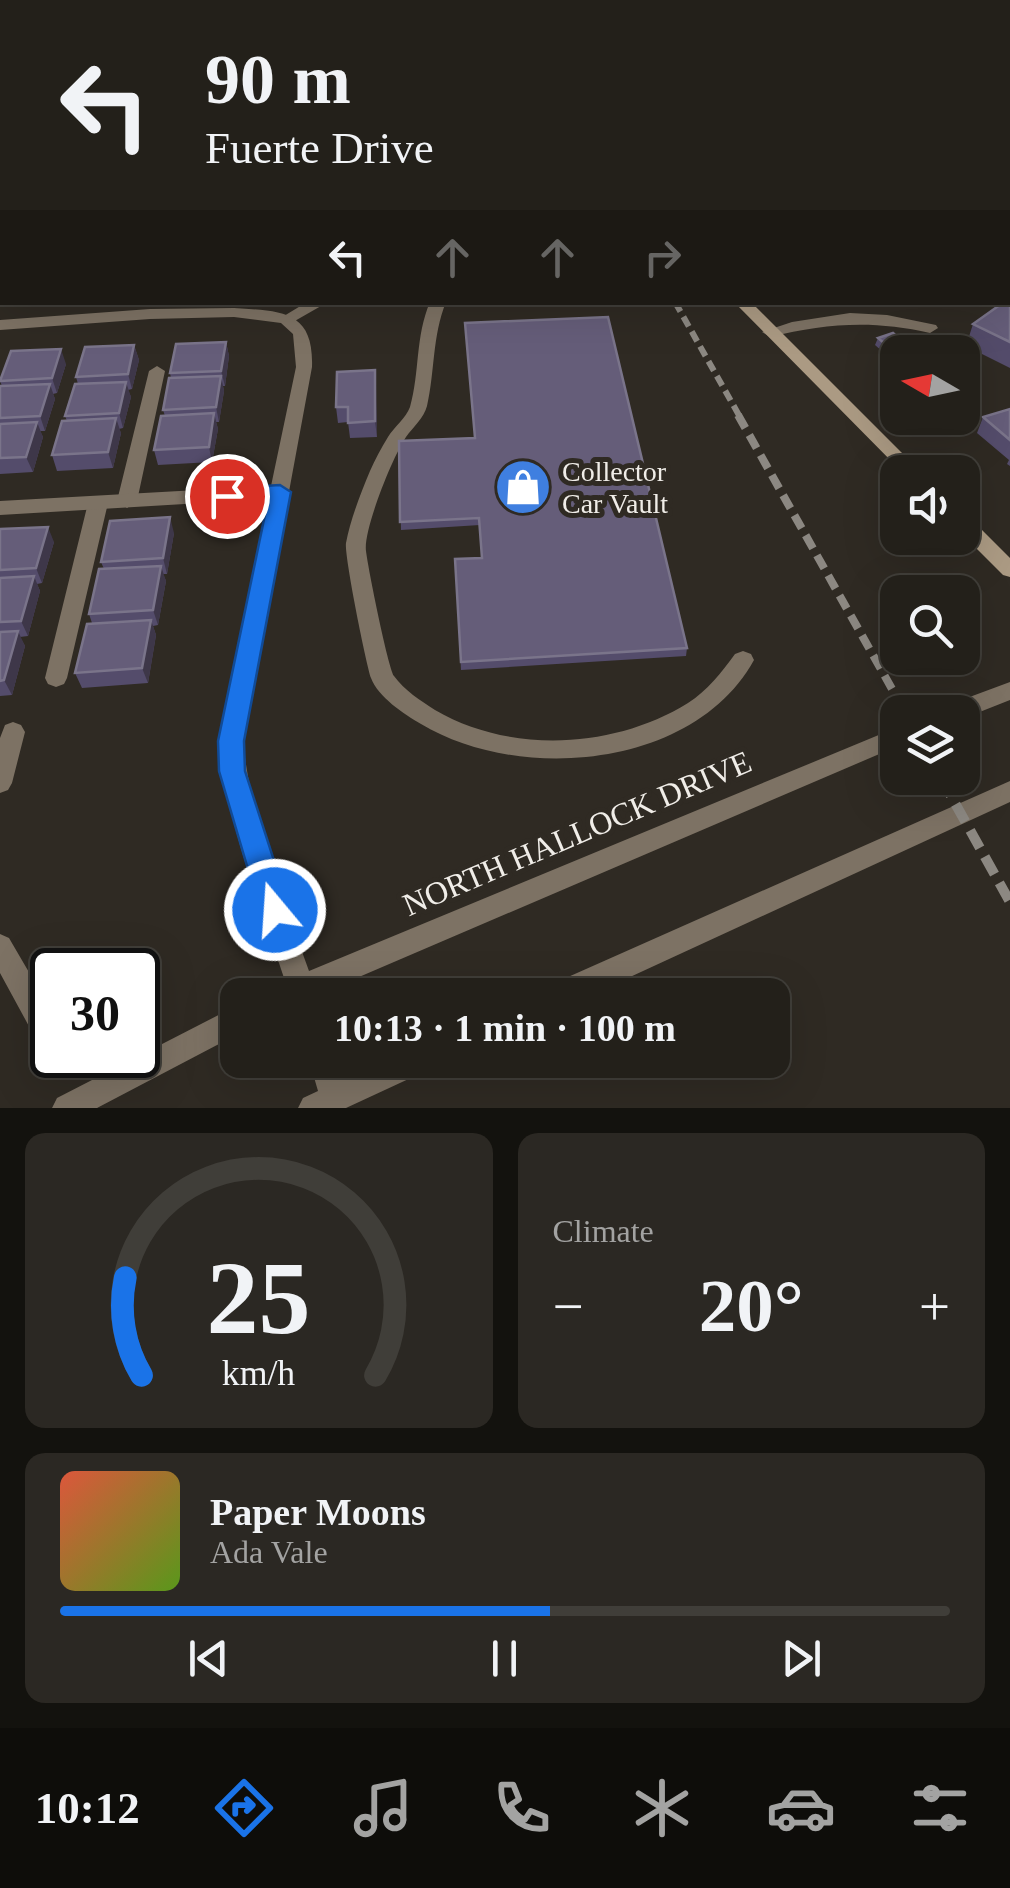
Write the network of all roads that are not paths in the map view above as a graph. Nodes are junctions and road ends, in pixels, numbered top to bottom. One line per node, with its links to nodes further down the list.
1 (314, 305): 4 (street)
2 (437, 305): 16 (street)
3 (745, 305): 7 (street)
4 (287, 319): 5 (street); 10 (street)
5 (0, 325)
6 (930, 328): 7 (street)
7 (770, 332): 9 (street)
8 (156, 370): 11 (street)
9 (895, 455)
10 (280, 492): 11 (street); 25 (street)
11 (127, 501): 12 (street)
12 (98, 503): 13 (street); 17 (street)
13 (0, 508)
14 (980, 540): 15 (street)
15 (1010, 570)
16 (743, 660)
17 (56, 678)
18 (1010, 691): 19 (street)
19 (980, 703)
20 (13, 732): 22 (street)
21 (880, 744): 26 (street, NORTH HALLOCK DRIVE)
22 (0, 782)
23 (1010, 791): 27 (street)
24 (0, 947): 28 (street)
25 (292, 978)
26 (329, 978)
27 (598, 978)
28 (30, 1000)
29 (220, 1028): 32 (street)
30 (379, 1078): 31 (street)
31 (324, 1103)
32 (67, 1108)

